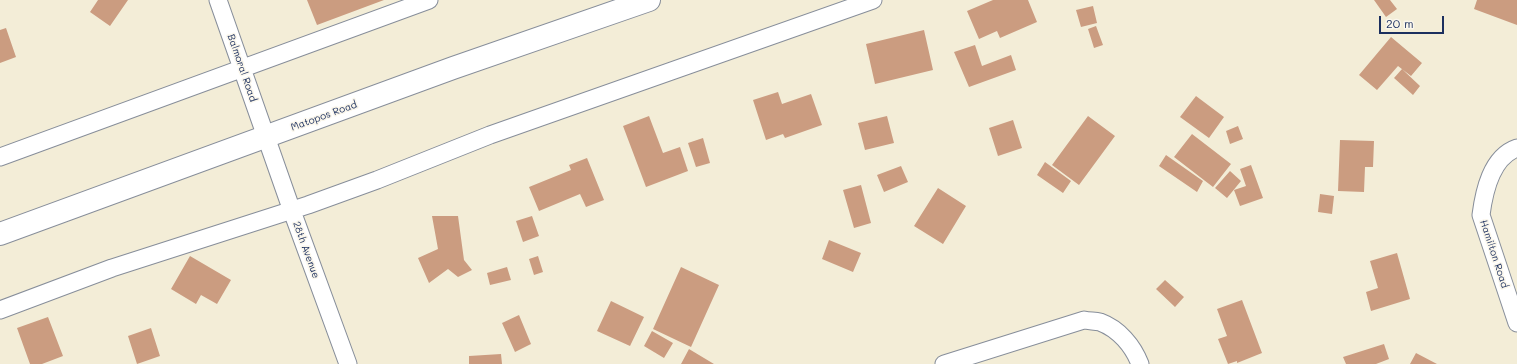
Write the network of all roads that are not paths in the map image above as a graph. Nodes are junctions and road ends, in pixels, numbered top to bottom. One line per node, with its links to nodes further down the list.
1 (218, 0): 5 (street, Balmoral Road)
2 (430, 0): 5 (street)
3 (649, 0): 6 (main road, Matopos Road)
4 (873, 0): 9 (street)
5 (242, 68): 6 (street, Balmoral Road); 8 (street)
6 (265, 137): 9 (street, 28th Avenue); 10 (main road, Matopos Road)
7 (1517, 148): 12 (street, Hamilton Road)
8 (0, 157)
9 (292, 210): 11 (street); 13 (street, 28th Avenue)
10 (0, 234)
11 (0, 310)
12 (1517, 323)
13 (348, 364)
14 (944, 364): 15 (street)
15 (1140, 364)

